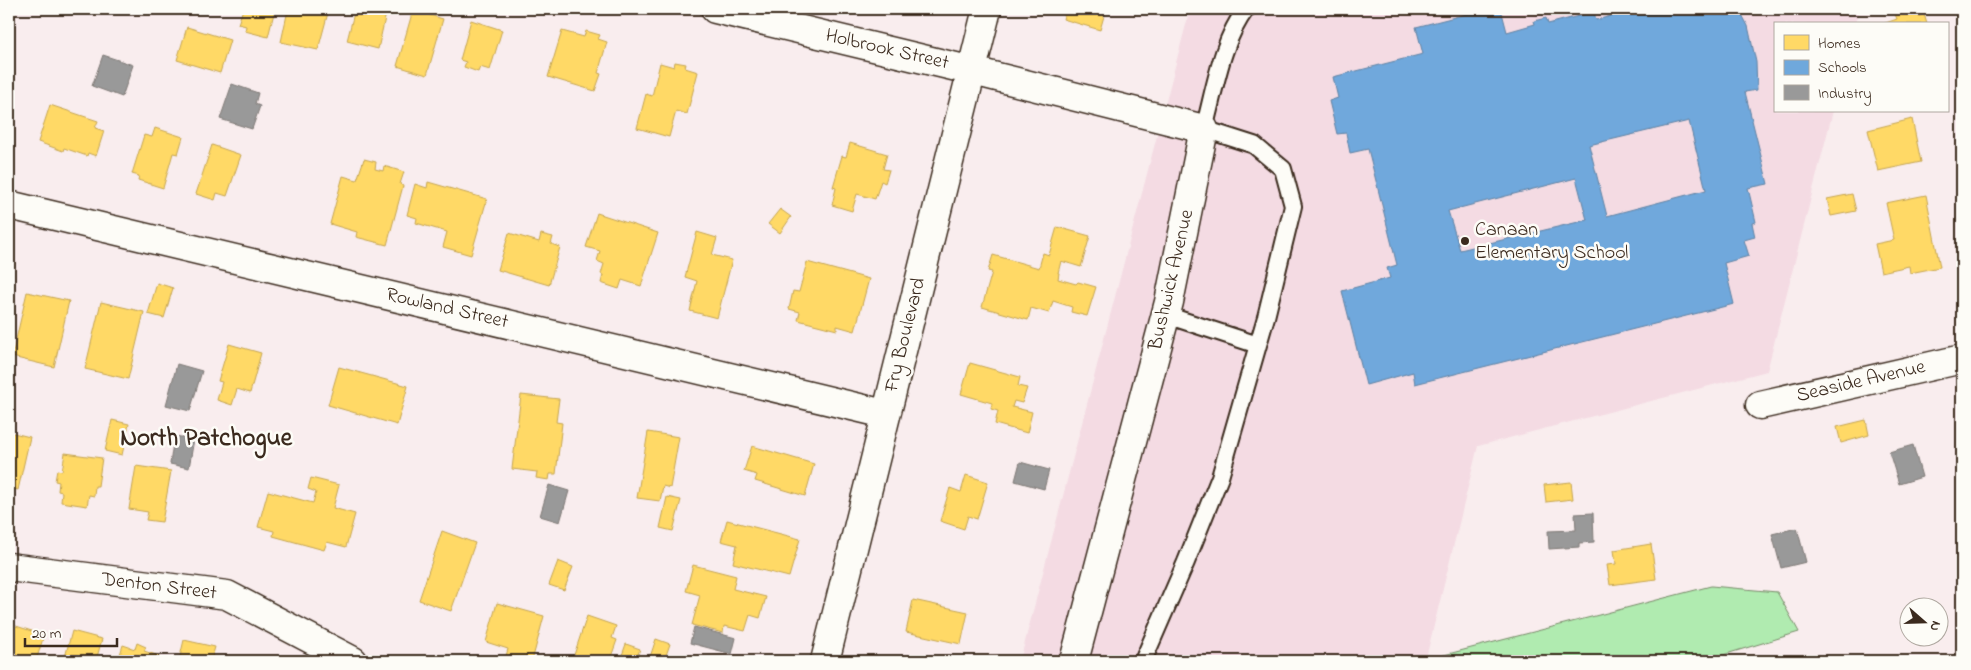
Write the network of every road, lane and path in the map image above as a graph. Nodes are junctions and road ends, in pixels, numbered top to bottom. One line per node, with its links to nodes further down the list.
1 (715, 9): 4 (street, Holbrook Street)
2 (987, 9): 4 (street, Fry Boulevard)
3 (1246, 9): 5 (lane)
4 (973, 70): 5 (street); 11 (street, Fry Boulevard)
5 (1204, 129): 7 (street, Bushwick Avenue); 8 (lane)
6 (9, 204): 11 (street, Rowland Street)
7 (1166, 315): 8 (lane); 15 (street, Bushwick Avenue)
8 (1258, 345): 16 (lane)
9 (1962, 358): 10 (street, Seaside Avenue)
10 (1760, 405)
11 (885, 414): 14 (street, Fry Boulevard)
12 (9, 568): 13 (street, Denton Street)
13 (353, 661)
14 (825, 661)
15 (1074, 661)
16 (1142, 661)

